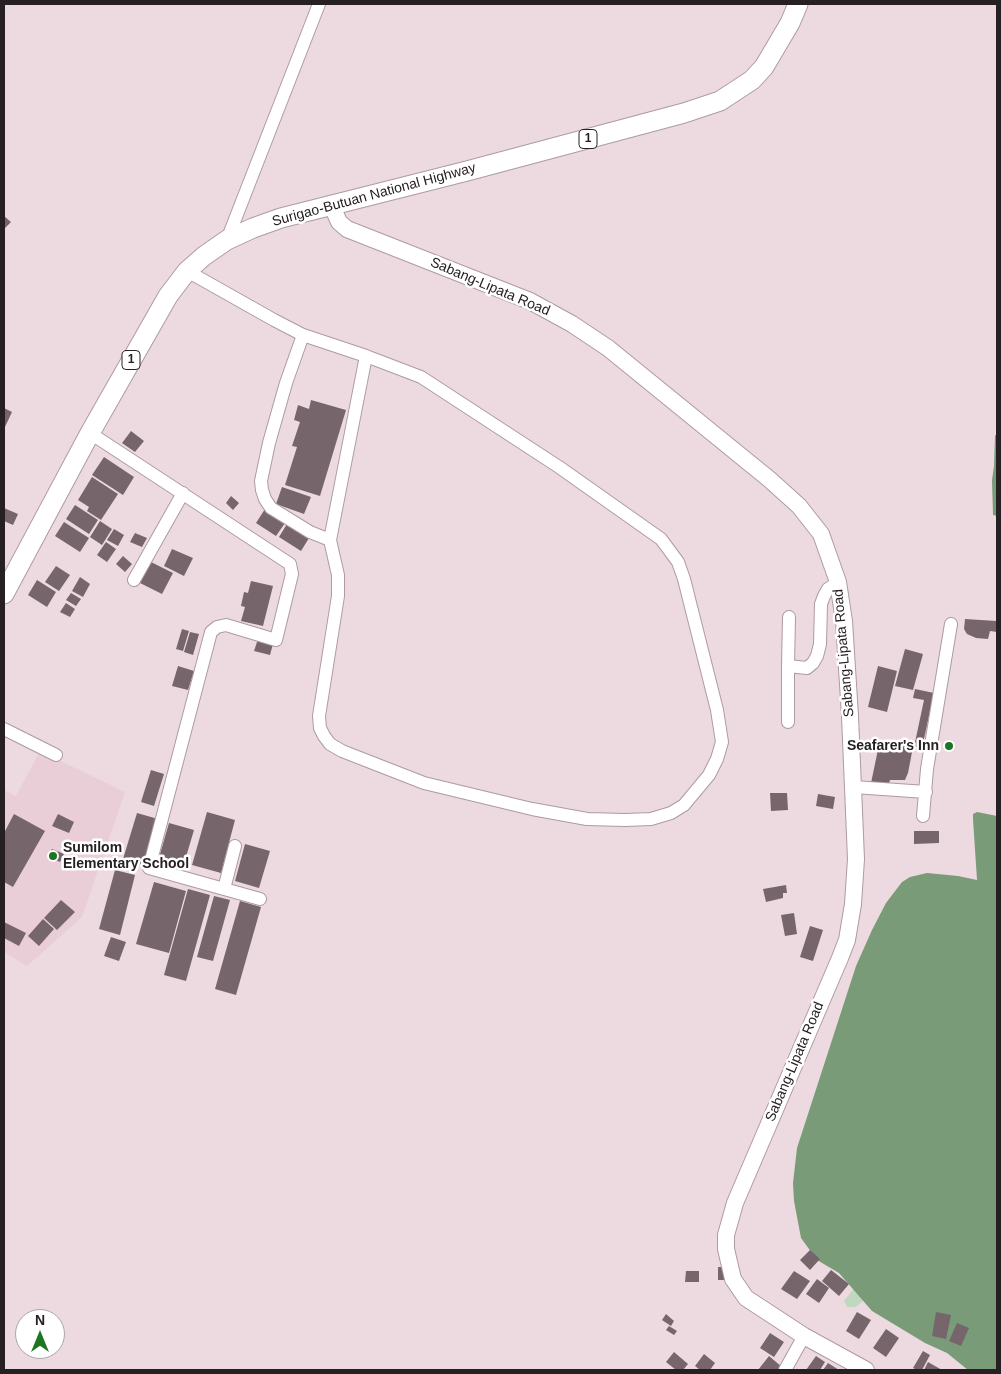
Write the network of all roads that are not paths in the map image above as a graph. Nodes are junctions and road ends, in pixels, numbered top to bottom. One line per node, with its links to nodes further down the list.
1 (319, 4): 4 (street)
2 (798, 4): 3 (highway, Surigao-Butuan National Highway / 1)
3 (331, 204): 4 (highway, Surigao-Butuan National Highway / 1); 12 (main road, Sabang-Lipata Road)
4 (227, 240): 5 (highway, Surigao-Butuan National Highway / 1)
5 (187, 271): 6 (street); 8 (highway, Surigao-Butuan National Highway / 1)
6 (302, 334): 7 (street); 10 (street)
7 (366, 356): 10 (street); 10 (street)
8 (90, 433): 9 (street); 13 (highway, Surigao-Butuan National Highway / 1)
9 (183, 493): 11 (street); 24 (street)
10 (330, 540)
11 (134, 580)
12 (838, 582): 16 (street); 20 (main road, Sabang-Lipata Road)
13 (4, 593)
14 (789, 618): 16 (street)
15 (951, 624): 21 (street)
16 (788, 666): 17 (street)
17 (788, 722)
18 (4, 729): 19 (street)
19 (56, 755)
20 (854, 787): 21 (street); 26 (main road, Sabang-Lipata Road)
21 (926, 792): 22 (street)
22 (923, 816)
23 (235, 846): 24 (street)
24 (224, 889): 25 (street)
25 (260, 899)
26 (804, 1336): 27 (street); 28 (main road, Sabang-Lipata Road)
27 (785, 1370)
28 (866, 1370)

